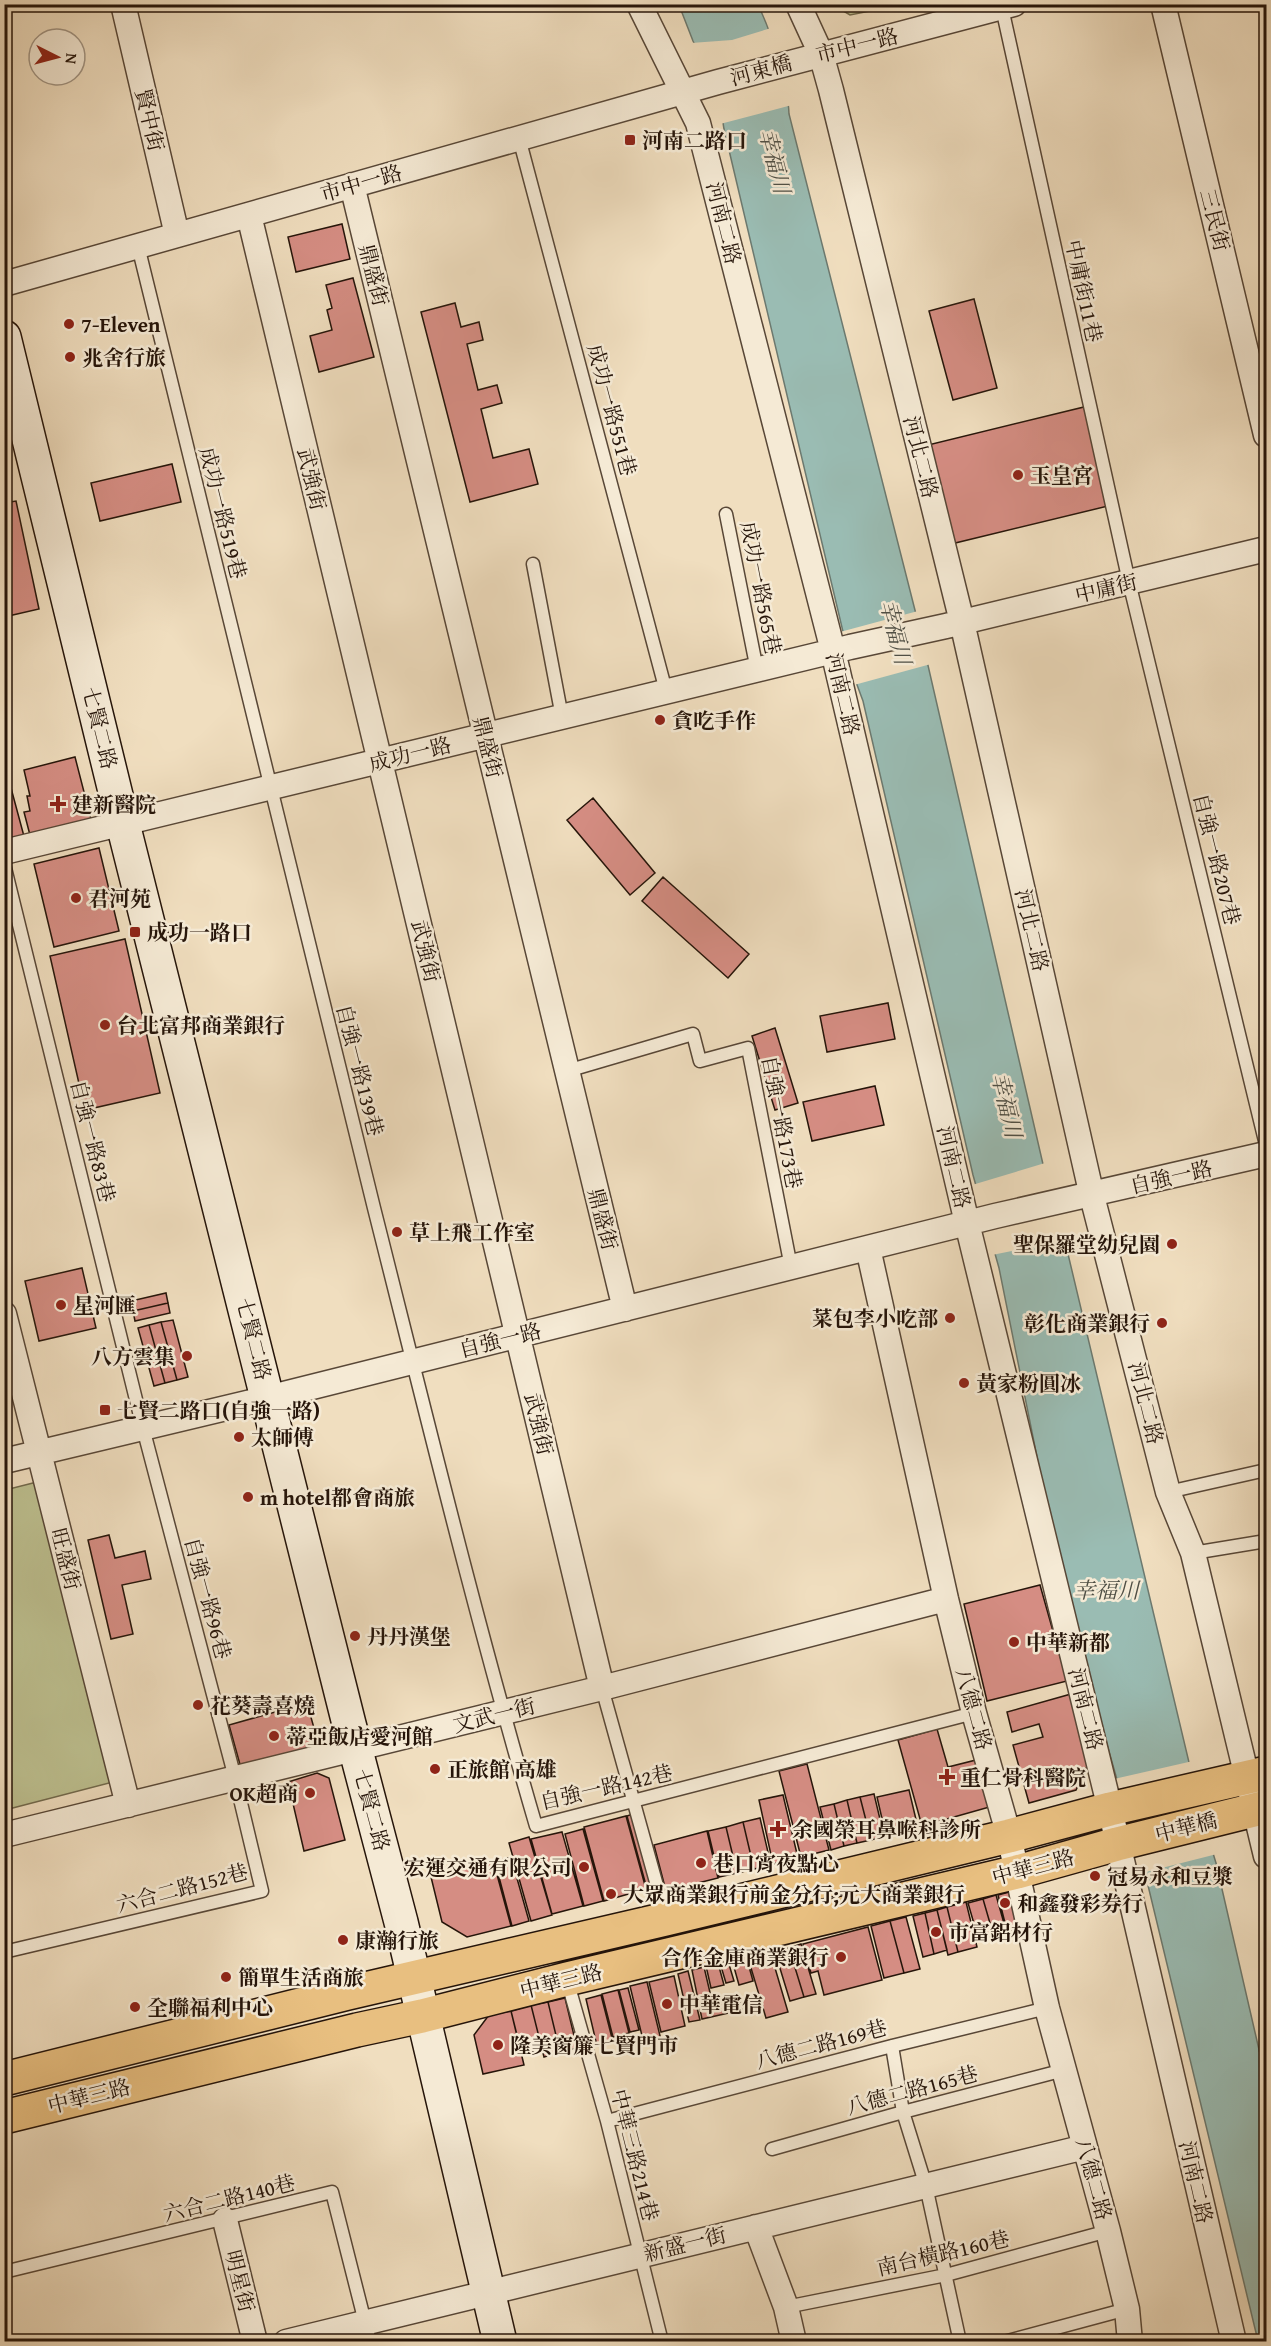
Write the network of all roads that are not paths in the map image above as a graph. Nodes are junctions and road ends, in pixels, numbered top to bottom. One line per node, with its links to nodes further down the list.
1 (123, 4): 12 (street, 賢中街)
2 (639, 4): 8 (street, 河南二路)
3 (798, 4): 6 (street, 河北二路)
4 (1163, 4): 16 (street, 三民街)
5 (1008, 6): 6 (street, 市中一路); 20 (lane, 中庸街11巷)
6 (812, 56): 7 (street, 河東橋); 21 (street, 河北二路)
7 (718, 82): 8 (street, 市中一路)
8 (684, 91): 9 (street, 市中一路); 22 (street, 河南二路)
9 (519, 138): 10 (street, 市中一路); 24 (lane, 成功一路551巷)
10 (352, 185): 11 (street, 市中一路); 26 (street, 鼎盛街)
11 (249, 214): 12 (street, 市中一路); 27 (street, 武強街)
12 (177, 235): 13 (street, 市中一路)
13 (138, 246): 14 (street, 市中一路); 28 (lane, 成功一路519巷)
14 (4, 284)
15 (4, 337): 29 (street, 七賢二路)
16 (1266, 435)
17 (726, 514): 23 (lane, 成功一路565巷)
18 (1266, 549): 20 (street, 中庸街)
19 (533, 564): 25 (lane)
20 (1129, 582): 21 (street, 中庸街); 33 (lane, 自強一路207巷)
21 (954, 624): 22 (street, 中庸街); 35 (street, 河北二路)
22 (841, 649): 23 (street, 成功一路); 36 (street, 河南二路)
23 (757, 669): 24 (street, 成功一路)
24 (666, 691): 25 (street, 成功一路)
25 (562, 717): 26 (street, 成功一路)
26 (486, 735): 27 (street, 成功一路); 32 (street, 鼎盛街)
27 (380, 761): 28 (street, 成功一路); 41 (street, 武強街)
28 (269, 789): 29 (street, 成功一路); 42 (lane, 自強一路139巷)
29 (123, 824): 30 (street, 成功一路); 43 (street, 七賢二路)
30 (4, 852)
31 (4, 864): 44 (lane, 自強一路83巷)
32 (567, 1071): 38 (lane, 自強一路173巷); 39 (street, 鼎盛街)
33 (1266, 1145)
34 (1266, 1154): 35 (street, 自強一路)
35 (1084, 1197): 36 (street, 自強一路); 48 (street, 河北二路)
36 (967, 1223): 37 (street, 自強一路); 60 (street, 河南二路)
37 (868, 1248): 38 (street, 自強一路); 51 (street, 八德二路)
38 (791, 1267): 39 (street, 自強一路)
39 (625, 1309): 41 (street, 自強一路)
40 (4, 1314): 45 (street, 旺盛街)
41 (518, 1335): 42 (street, 自強一路); 52 (street, 武強街)
42 (413, 1361): 43 (street, 自強一路); 53 (lane, 自強一路142巷)
43 (268, 1398): 44 (street, 自強一路); 55 (street, 七賢二路)
44 (143, 1428): 45 (street, 自強一路); 57 (lane, 自強一路96巷)
45 (39, 1452): 46 (street, 自強一路); 59 (street, 旺盛街)
46 (4, 1461)
47 (1266, 1470): 48 (lane)
48 (1168, 1492): 50 (street, 河北二路)
49 (1266, 1541): 50 (lane)
50 (1193, 1553): 56 (street, 河北二路)
51 (946, 1599): 52 (street, 文武一街); 54 (street, 八德二路)
52 (602, 1688): 53 (street, 文武一街); 58 (lane)
53 (503, 1713): 55 (street, 文武一街); 58 (lane, 自強一路142巷)
54 (974, 1713): 58 (lane, 自強一路142巷); 63 (street, 八德二路)
55 (356, 1749): 57 (street, 文武一街); 69 (street, 七賢二路)
56 (1256, 1775): 60 (main road, 中華橋); 61 (street, 河北二路)
57 (235, 1779): 59 (street, 文武一街); 68 (lane, 六合二路152巷)
58 (633, 1802): 67 (lane)
59 (128, 1805): 62 (street, 文武一街)
60 (1110, 1809): 63 (main road, 中華三路); 64 (street, 河南二路)
61 (1260, 1809): 64 (main road, 中華橋); 65 (street, 河北二路)
62 (4, 1835)
63 (1009, 1836): 66 (street, 八德二路); 67 (main road, 中華三路)
64 (1117, 1844): 66 (main road, 中華三路); 100 (street, 河南二路)
65 (1266, 1856)
66 (1017, 1872): 70 (main road, 中華三路); 71 (street, 八德二路)
67 (666, 1919): 69 (main road, 中華三路)
68 (4, 1952)
69 (414, 1978): 72 (street, 七賢二路); 75 (main road, 中華三路)
70 (567, 1979): 72 (main road, 中華三路); 78 (lane, 中華三路214巷)
71 (1047, 2008): 73 (lane, 八德二路169巷); 74 (street, 八德二路)
72 (422, 2016): 77 (main road, 中華三路); 88 (street, 七賢二路)
73 (892, 2046): 76 (lane); 78 (lane, 八德二路169巷)
74 (1064, 2070): 76 (lane, 八德二路165巷); 79 (street, 八德二路)
75 (4, 2079)
76 (903, 2112): 80 (lane, 八德二路165巷); 81 (lane)
77 (4, 2117)
78 (607, 2121): 85 (lane, 中華三路214巷)
79 (1085, 2147): 81 (street, 新盛一街); 84 (street, 八德二路)
80 (771, 2149)
81 (927, 2186): 83 (street, 新盛一街); 87 (lane)
82 (225, 2220): 86 (lane, 六合二路140巷); 91 (lane, 六合二路140巷); 92 (street, 明星街)
83 (756, 2227): 85 (street, 新盛一街); 89 (street)
84 (1108, 2231): 87 (lane, 南台橫路160巷); 90 (street, 八德二路)
85 (640, 2255): 88 (street, 新盛一街); 95 (lane, 中華三路214巷)
86 (4, 2272)
87 (946, 2275): 89 (lane, 南台橫路160巷); 97 (lane)
88 (487, 2293): 91 (street, 新盛一街); 94 (street, 七賢二路)
89 (786, 2307): 96 (street)
90 (1127, 2309): 98 (lane); 99 (street, 八德二路)
91 (368, 2332): 93 (street, 新盛一街)
92 (255, 2342)
93 (286, 2342)
94 (500, 2342)
95 (662, 2342)
96 (794, 2342)
97 (960, 2342)
98 (1004, 2342)
99 (1130, 2342)
100 (1234, 2342)

